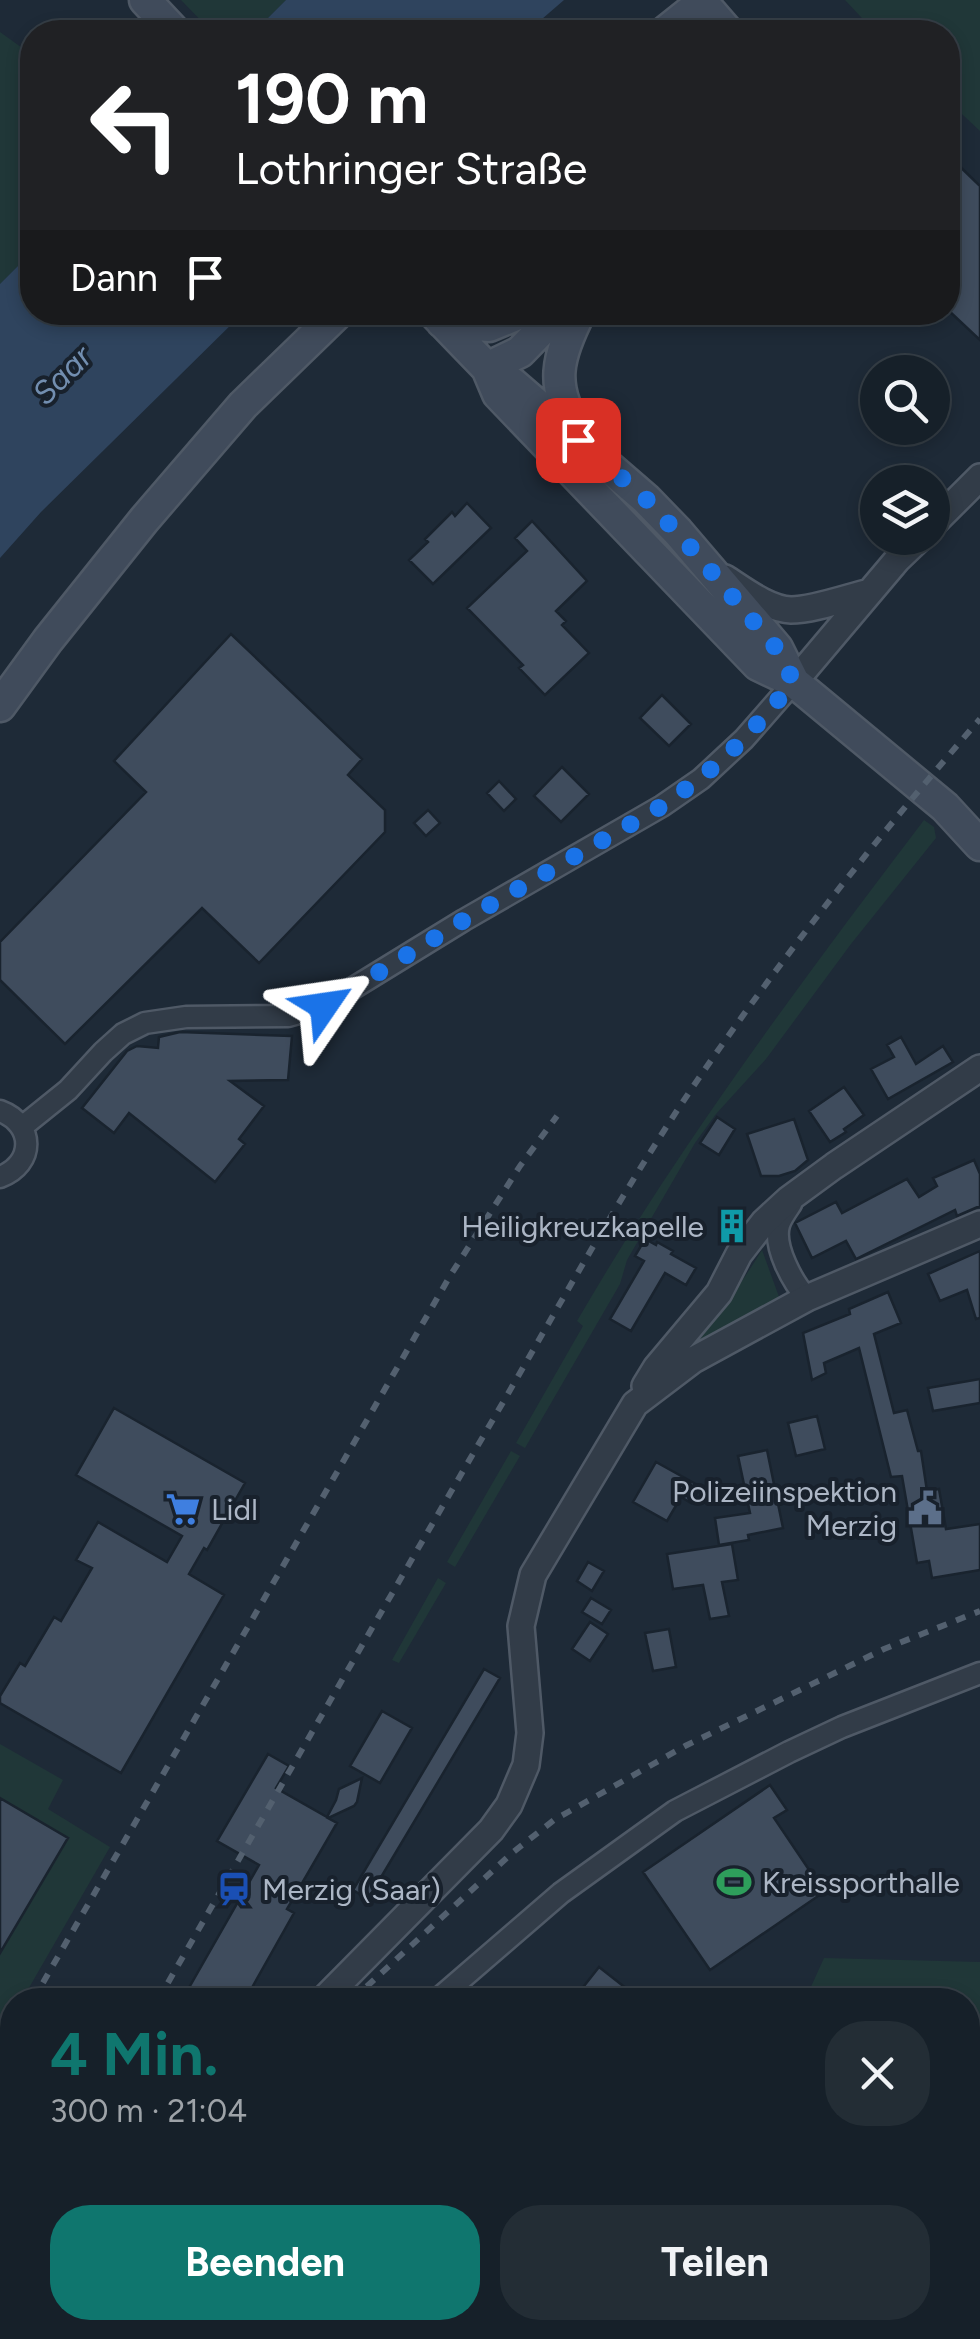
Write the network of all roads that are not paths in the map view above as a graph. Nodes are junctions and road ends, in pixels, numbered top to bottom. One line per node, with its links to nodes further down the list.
1 (145, 0): 2 (main road)
2 (164, 20)
3 (326, 325): 15 (main road)
4 (445, 325): 7 (main road)
5 (546, 325): 7 (main road)
6 (574, 325): 8 (main road)
7 (486, 368): 8 (main road); 14 (main road)
8 (591, 449): 12 (main road)
9 (980, 477): 10 (street)
10 (950, 507)
11 (904, 555): 13 (street)
12 (712, 570): 13 (street); 14 (main road)
13 (870, 592): 14 (street)
14 (794, 682): 16 (main road); 19 (street)
15 (0, 706)
16 (980, 845)
17 (980, 1068): 21 (street)
18 (0, 1112): 19 (street)
19 (22, 1127): 20 (street)
20 (0, 1177)
21 (813, 1181): 23 (street); 24 (street)
22 (980, 1224): 23 (street)
23 (807, 1298): 24 (street)
24 (635, 1404): 26 (street)
25 (980, 1673): 27 (street)
26 (335, 1988)
27 (451, 1988)

